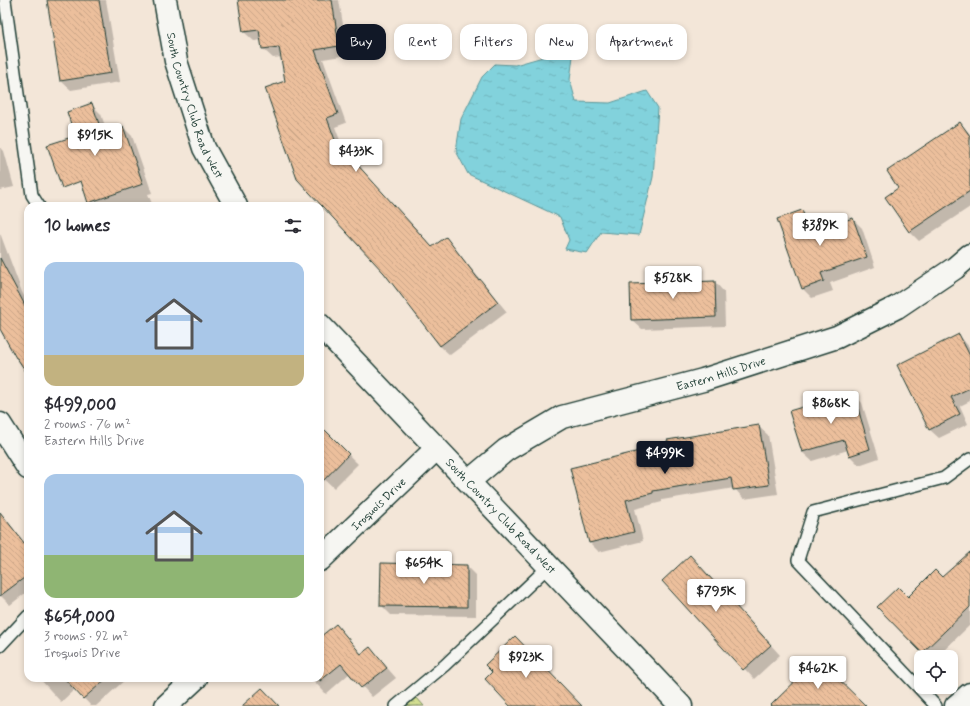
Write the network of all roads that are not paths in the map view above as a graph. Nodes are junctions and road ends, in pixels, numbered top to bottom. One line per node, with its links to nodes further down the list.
1 (5, 0): 3 (lane)
2 (165, 0): 4 (street, South Country Club Road West)
3 (36, 202)
4 (234, 202)
5 (970, 255): 11 (street, Eastern Hills Drive)
6 (324, 331): 8 (street, South Country Club Road West)
7 (0, 424): 10 (street)
8 (436, 449): 11 (street, South Country Club Road West); 12 (street, Iroquois Drive)
9 (970, 459): 21 (lane)
10 (24, 462)
11 (469, 481): 13 (street, South Country Club Road West)
12 (324, 556)
13 (549, 566): 19 (lane); 20 (street, South Country Club Road West)
14 (24, 620): 15 (lane)
15 (0, 646)
16 (192, 682): 18 (street)
17 (970, 694): 22 (street)
18 (166, 706)
19 (396, 706)
20 (681, 706)
21 (936, 706)
22 (956, 706)

